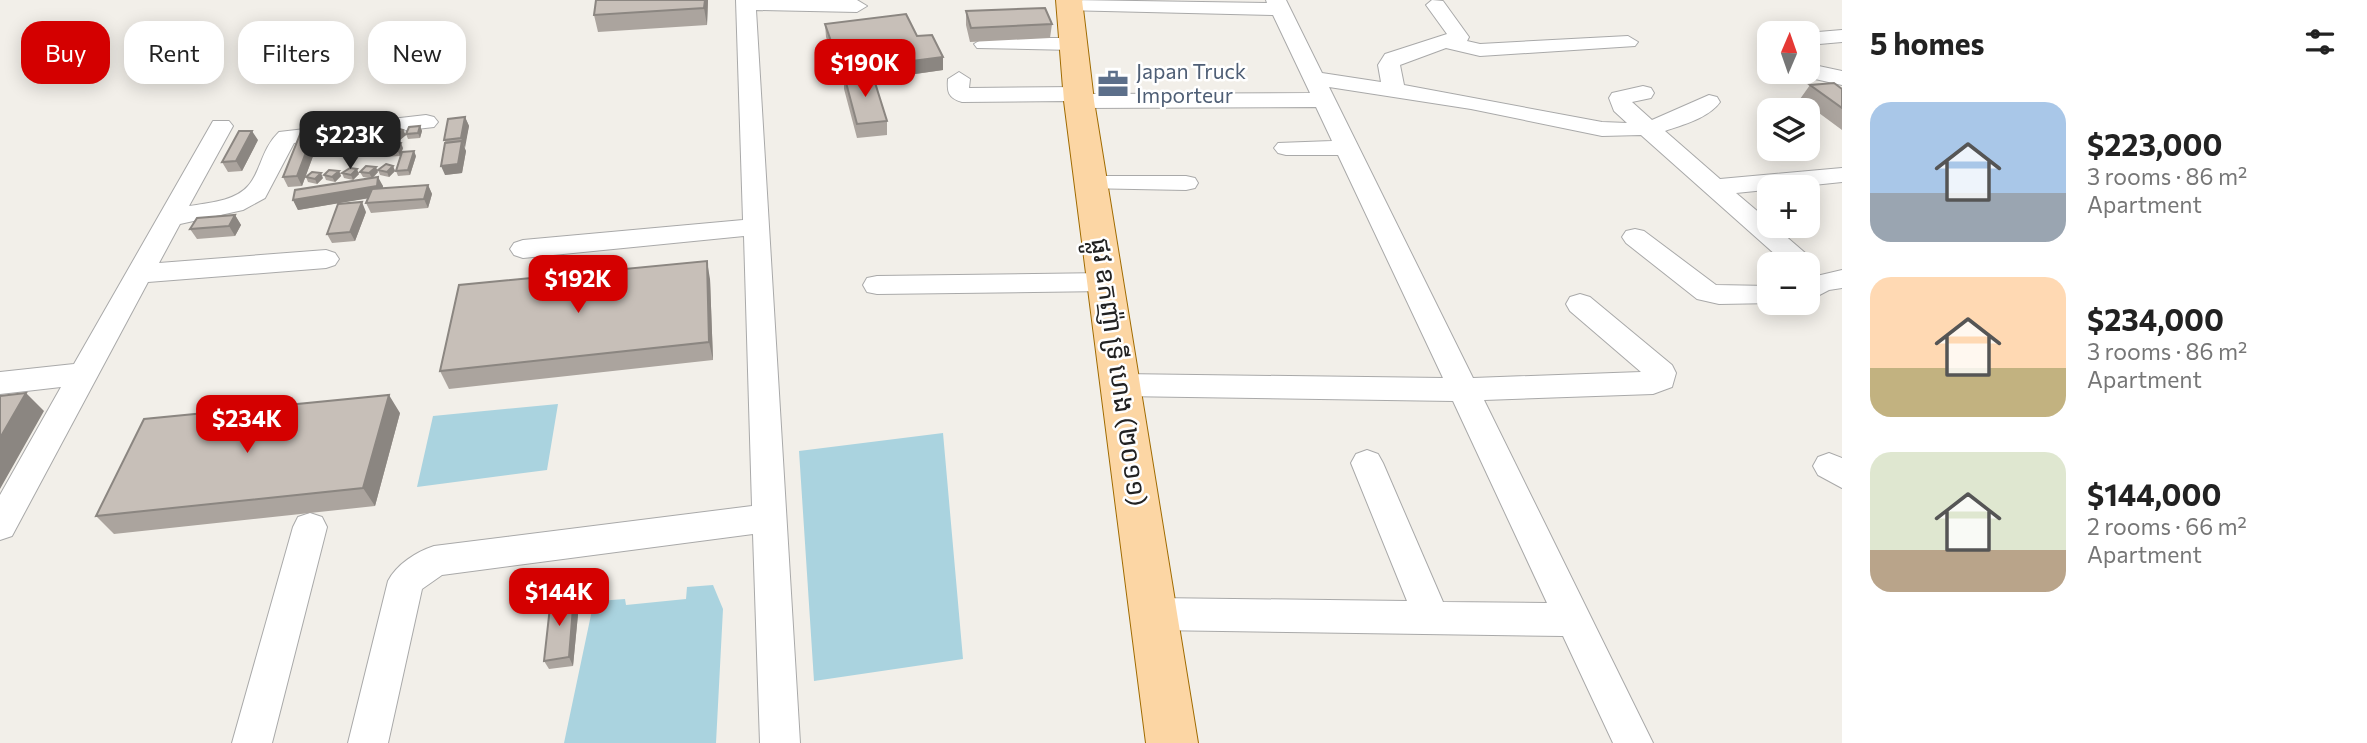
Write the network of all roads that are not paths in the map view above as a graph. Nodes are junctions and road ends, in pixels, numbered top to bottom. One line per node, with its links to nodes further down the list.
1 (746, 2): 5 (street); 30 (street)
2 (1070, 3): 3 (street); 11 (main road, ផ្លូវ ឧកញ៉ា ទ្រី ហេង (២០១១))
3 (1278, 5): 15 (street)
4 (1436, 5): 8 (street)
5 (857, 6)
6 (1842, 36): 7 (street)
7 (1820, 38)
8 (1446, 42): 9 (street); 16 (street)
9 (1628, 42)
10 (984, 44): 11 (street)
11 (1074, 44): 18 (main road, ផ្លូវ ឧកញ៉ា ទ្រី ហេង (២០១១))
12 (1820, 73): 13 (street)
13 (1842, 78)
14 (959, 79): 18 (street)
15 (1319, 89): 16 (street); 18 (street); 24 (street)
16 (1394, 91): 22 (street)
17 (1643, 93): 22 (street)
18 (1079, 98): 26 (main road, ផ្លូវ ឧកញ៉ា ទ្រី ហេង (២០១១))
19 (1709, 102): 22 (street)
20 (426, 122): 29 (street)
21 (221, 126): 29 (street)
22 (1646, 128): 28 (street)
23 (1286, 148): 24 (street)
24 (1346, 148): 43 (street)
25 (1842, 175): 28 (street)
26 (1091, 183): 27 (street); 36 (main road, ផ្លូវ ឧកញ៉ា ទ្រី ហេង (២០១១))
27 (1186, 183)
28 (1717, 187): 33 (street)
29 (171, 217): 35 (street)
30 (756, 227): 32 (street); 45 (street)
31 (1635, 237): 38 (street)
32 (523, 249)
33 (1788, 252)
34 (326, 259): 35 (street)
35 (139, 274): 40 (street)
36 (1106, 282): 37 (street); 42 (main road, ផ្លូវ ឧកញ៉ា ទ្រី ហេង (២០១១))
37 (877, 285)
38 (1757, 295)
39 (1580, 304): 43 (street)
40 (84, 374): 41 (street); 46 (street)
41 (0, 383)
42 (1121, 386): 43 (street); 48 (main road, ផ្លូវ ឧកញ៉ា ទ្រី ហេង (២០១១))
43 (1464, 390): 50 (street)
44 (1367, 463): 49 (street)
45 (770, 518): 52 (street); 53 (street)
46 (0, 526)
47 (310, 527): 51 (street)
48 (1154, 614): 49 (street); 54 (main road, ផ្លូវ ឧកញ៉ា ទ្រី ហេង (២០១១))
49 (1431, 616): 50 (street)
50 (1573, 620): 55 (street)
51 (252, 743)
52 (368, 743)
53 (780, 743)
54 (1172, 743)
55 (1633, 743)

